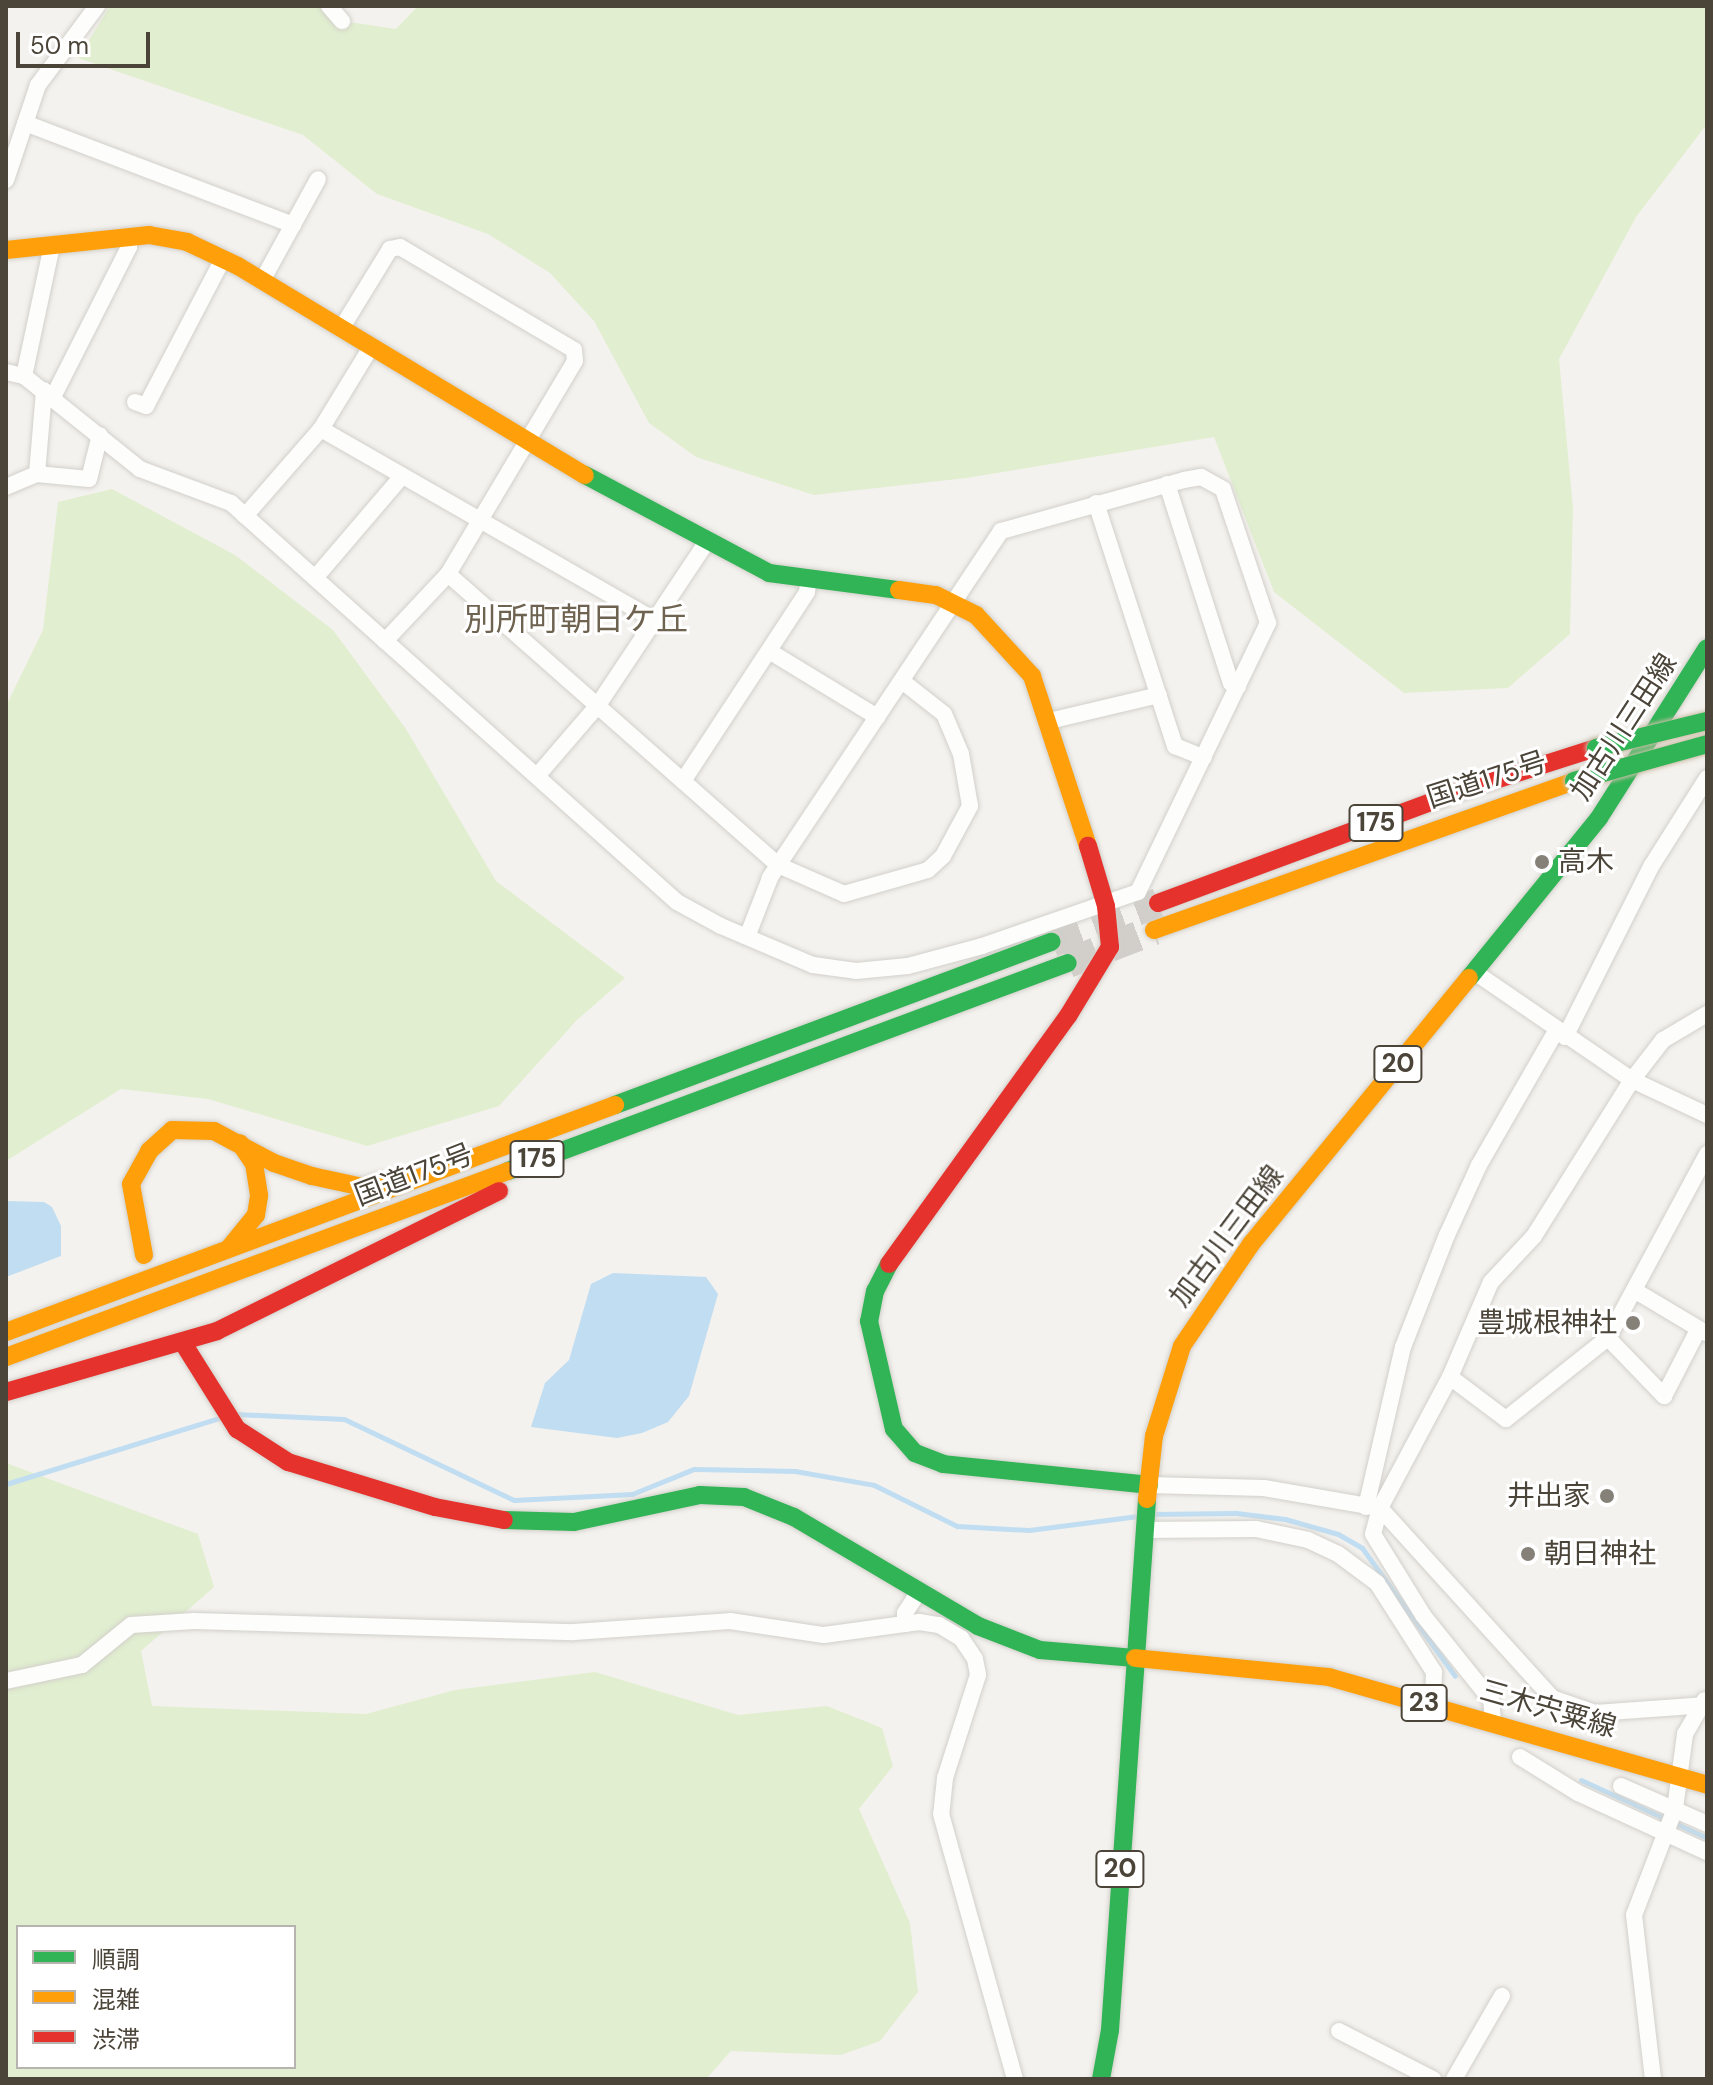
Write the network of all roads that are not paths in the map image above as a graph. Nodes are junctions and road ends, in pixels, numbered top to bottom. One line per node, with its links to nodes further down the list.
1 (97, 6): 4 (street)
2 (329, 6): 3 (street)
3 (342, 21)
4 (25, 123): 6 (street); 7 (street)
5 (318, 179): 7 (street)
6 (6, 180)
7 (293, 225): 12 (street)
8 (127, 237): 9 (main road); 11 (main road); 17 (street)
9 (52, 245): 10 (main road); 16 (street)
10 (6, 250)
11 (223, 259): 12 (main road); 18 (street)
12 (262, 281): 13 (main road)
13 (341, 329): 14 (main road); 21 (street)
14 (371, 347): 19 (street); 21 (main road)
15 (6, 372): 16 (street)
16 (24, 376): 17 (street)
17 (49, 394): 20 (street); 22 (street)
18 (135, 402)
19 (321, 429): 23 (street); 27 (street)
20 (100, 435): 22 (street); 27 (street)
21 (526, 442): 28 (street); 29 (main road)
22 (37, 474): 25 (street)
23 (402, 476): 28 (street); 31 (street)
24 (1167, 484): 26 (street); 39 (street); 39 (street)
25 (6, 487)
26 (1096, 503): 33 (street); 40 (street)
27 (245, 516): 31 (street)
28 (479, 521): 30 (street); 34 (street)
29 (708, 540): 32 (main road); 34 (street)
30 (448, 574): 35 (street); 41 (street)
31 (315, 578): 35 (street)
32 (809, 578): 33 (main road); 37 (street)
33 (954, 604): 38 (street); 43 (main road)
34 (655, 620): 41 (street)
35 (385, 641): 49 (street)
36 (1707, 648): 59 (main road, 加古川三田線 / 20)
37 (769, 651): 42 (street); 51 (street)
38 (902, 681): 42 (street); 52 (street)
39 (1238, 686): 48 (street)
40 (1159, 695): 43 (street); 48 (street)
41 (598, 705): 49 (street); 51 (street)
42 (877, 717): 52 (street)
43 (1049, 721): 54 (main road)
44 (1707, 721): 53 (main road, 国道175号 / 175, bridge)
45 (1684, 743): 47 (street)
46 (1707, 744): 55 (main road, 国道175号 / 175, bridge)
47 (1707, 754)
48 (1204, 758): 54 (street)
49 (537, 776): 56 (street)
50 (1707, 778): 61 (street)
51 (683, 781): 52 (street)
52 (778, 865): 56 (street)
53 (1158, 903)
54 (1106, 906): 56 (street); 78 (main road)
55 (1154, 930)
56 (747, 937)
57 (1052, 942): 67 (main road, 国道175号 / 175)
58 (1068, 963): 64 (main road, 国道175号 / 175)
59 (1473, 971): 61 (street); 78 (main road, 加古川三田線 / 20)
60 (1707, 1014): 62 (street)
61 (1561, 1034): 62 (street); 79 (street)
62 (1632, 1080): 63 (street); 76 (street)
63 (1707, 1115)
64 (587, 1141): 73 (main road); 75 (main road, 国道175号 / 175)
65 (240, 1143): 67 (main road); 68 (main road); 69 (main road)
66 (1707, 1154): 70 (street)
67 (487, 1155): 68 (main road, 国道175号 / 175)
68 (230, 1248): 71 (main road, 国道175号 / 175)
69 (144, 1255)
70 (1634, 1290): 72 (street); 74 (street)
71 (6, 1332)
72 (1703, 1332): 74 (street)
73 (180, 1336): 77 (main road); 81 (main road, 三木宍粟線)
74 (1608, 1338): 76 (street)
75 (6, 1357)
76 (1450, 1377): 79 (street)
77 (6, 1392)
78 (1149, 1485): 79 (street); 80 (main road, 加古川三田線 / 20)
79 (1373, 1508): 85 (street); 87 (street)
80 (1144, 1527): 83 (main road, 加古川三田線 / 20); 86 (street)
81 (918, 1593): 82 (street); 83 (main road, 三木宍粟線)
82 (905, 1624): 84 (street); 98 (street)
83 (1135, 1658): 86 (main road, 三木宍粟線 / 23); 99 (main road, 加古川三田線 / 20)
84 (6, 1681)
85 (1706, 1702): 89 (street)
86 (1433, 1705): 87 (main road, 三木宍粟線 / 23)
87 (1493, 1721): 89 (main road, 三木宍粟線 / 23)
88 (1520, 1757): 94 (street)
89 (1677, 1776): 90 (main road, 三木宍粟線 / 23); 92 (street)
90 (1707, 1785)
91 (1621, 1786): 92 (street)
92 (1675, 1809): 93 (street); 94 (street)
93 (1707, 1824)
94 (1666, 1834): 95 (street); 102 (street)
95 (1707, 1852)
96 (1502, 1996): 101 (street)
97 (1339, 2031): 100 (street)
98 (1015, 2079)
99 (1101, 2079)
100 (1433, 2079)
101 (1454, 2079)
102 (1653, 2079)

